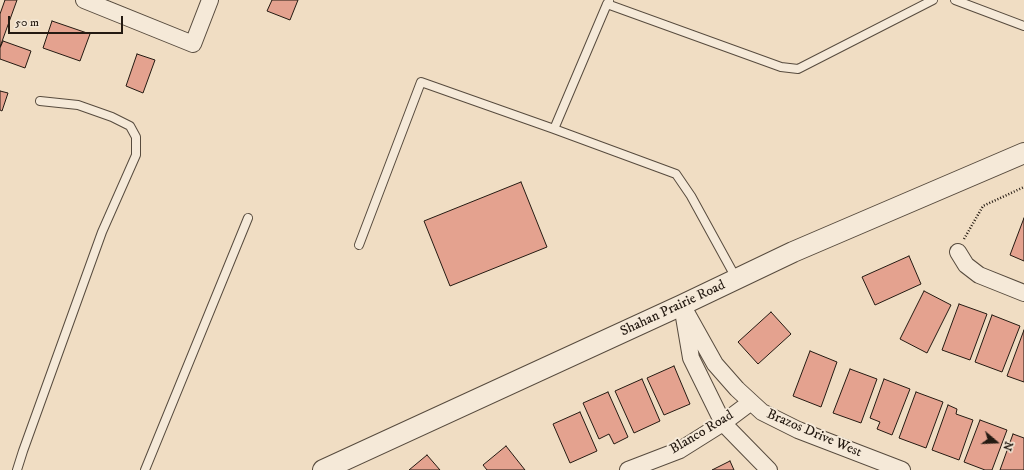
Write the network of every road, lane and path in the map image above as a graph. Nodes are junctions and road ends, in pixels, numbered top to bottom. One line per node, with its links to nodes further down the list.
1 (84, 0): 2 (street)
2 (210, 0)
3 (933, 0): 5 (lane)
4 (955, 0): 6 (lane)
5 (608, 2): 8 (lane)
6 (1024, 26)
7 (40, 100): 20 (lane)
8 (554, 129): 12 (lane); 14 (lane)
9 (1024, 152): 14 (street, Shahan Prairie Road)
10 (1024, 187): 13 (path)
11 (248, 218): 21 (lane)
12 (359, 245)
13 (958, 252): 15 (street)
14 (737, 279): 16 (street, Shahan Prairie Road)
15 (1024, 293)
16 (682, 305): 17 (street, Brazos Drive West); 18 (street); 19 (street, Shahan Prairie Road)
17 (751, 402): 18 (street, Blanco Road); 24 (street, Brazos Drive West)
18 (723, 423): 22 (street, Blanco Road); 23 (street)
19 (332, 468)
20 (17, 470)
21 (145, 470)
22 (628, 470)
23 (769, 470)
24 (902, 470)

